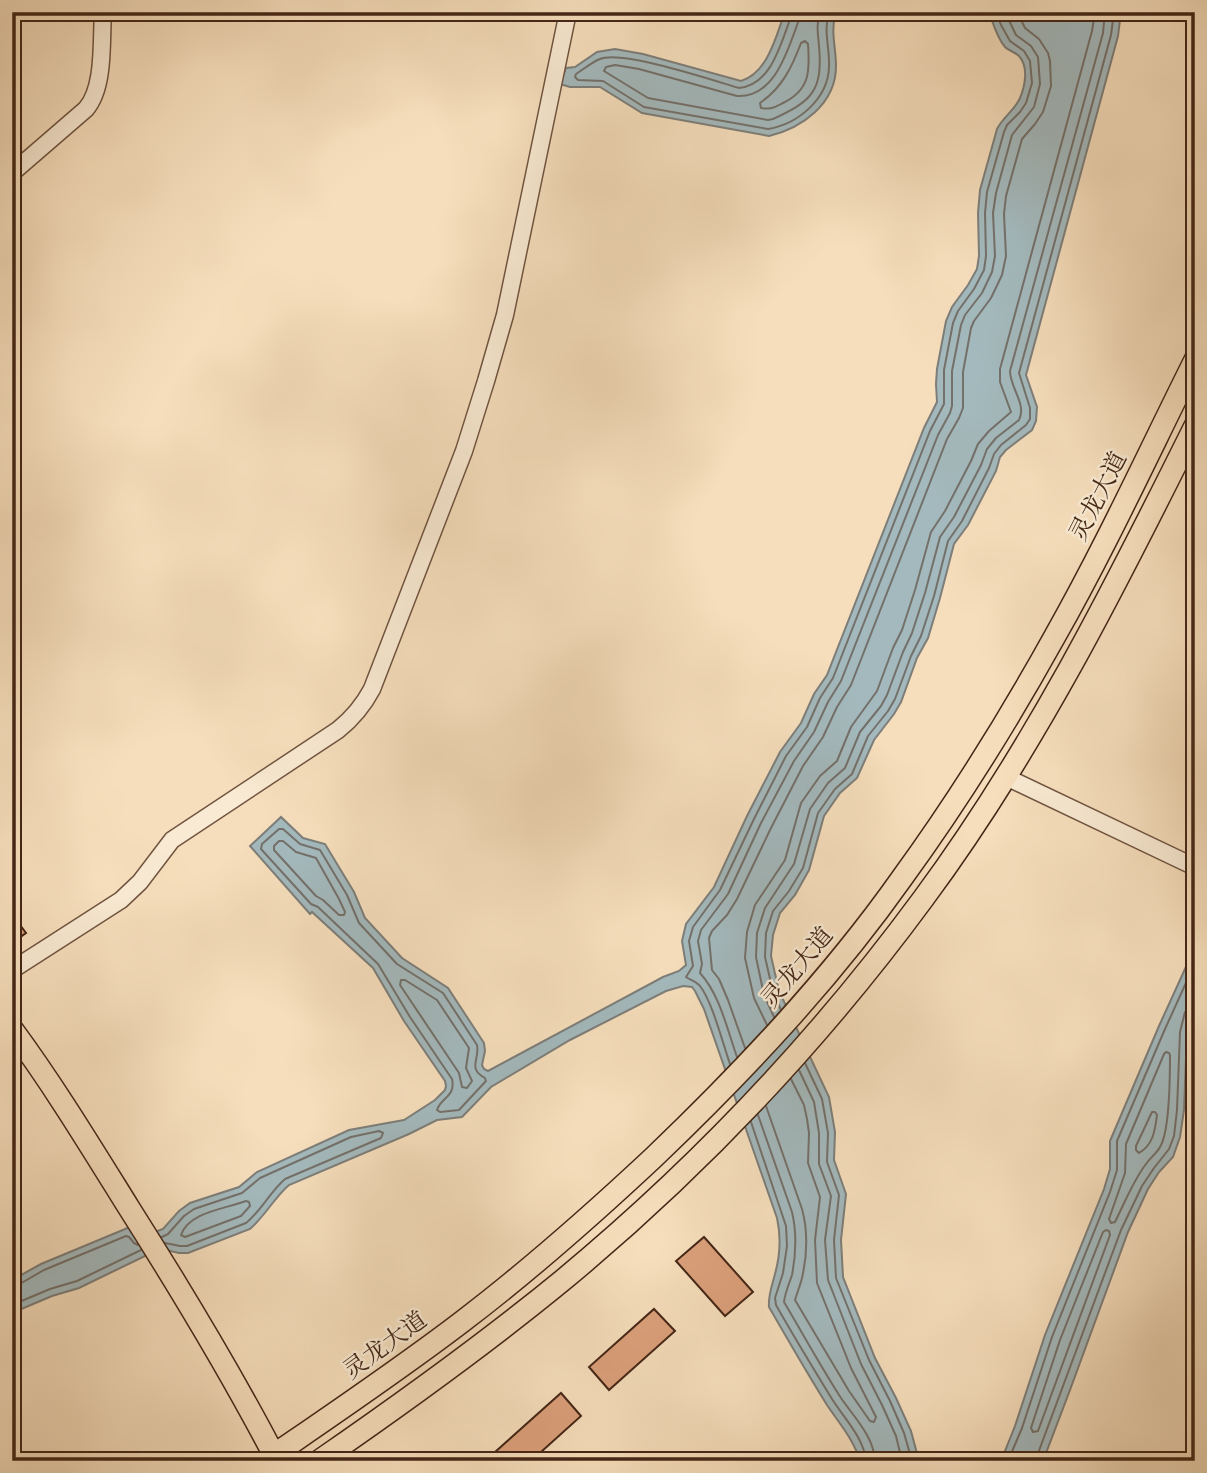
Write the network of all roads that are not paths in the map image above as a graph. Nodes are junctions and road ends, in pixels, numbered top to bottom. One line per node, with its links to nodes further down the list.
1 (103, 12): 3 (street)
2 (568, 12): 8 (street)
3 (12, 173)
4 (1195, 360): 10 (main road, 灵龙大道)
5 (1195, 426): 6 (main road)
6 (1006, 777): 7 (street); 11 (main road)
7 (1195, 867)
8 (12, 970)
9 (12, 1029): 10 (main road)
10 (272, 1459)
11 (319, 1461)

